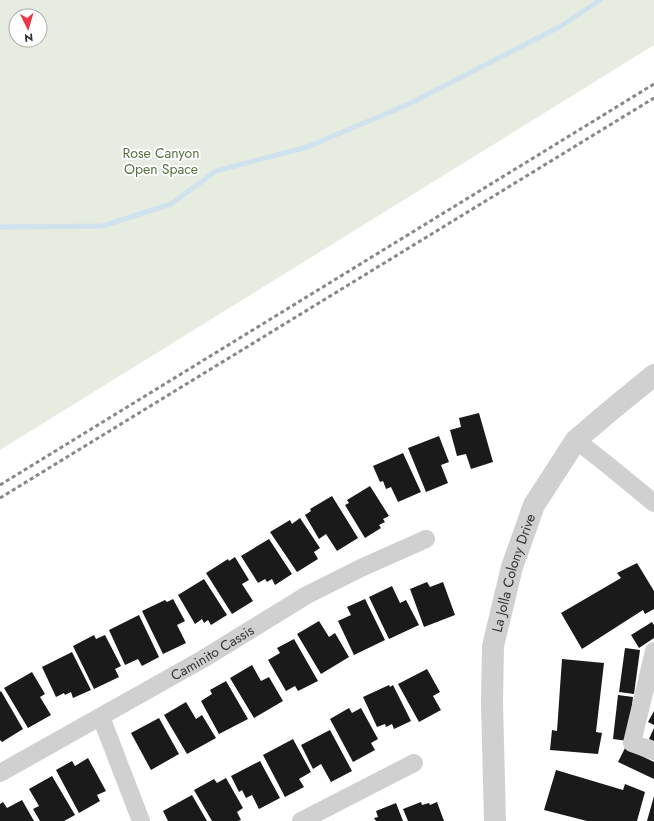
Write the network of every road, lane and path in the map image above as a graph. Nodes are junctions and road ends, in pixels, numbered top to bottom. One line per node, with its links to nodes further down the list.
1 (654, 375): 2 (street, La Jolla Colony Drive)
2 (576, 440): 3 (street); 13 (street, La Jolla Colony Drive)
3 (654, 503)
4 (426, 539): 7 (street, Caminito Cassis)
5 (654, 651): 6 (street)
6 (648, 702): 8 (street)
7 (101, 716): 10 (street, Caminito Cassis); 11 (street)
8 (654, 751)
9 (414, 763): 12 (street)
10 (0, 773)
11 (141, 821)
12 (301, 821)
13 (495, 821)

